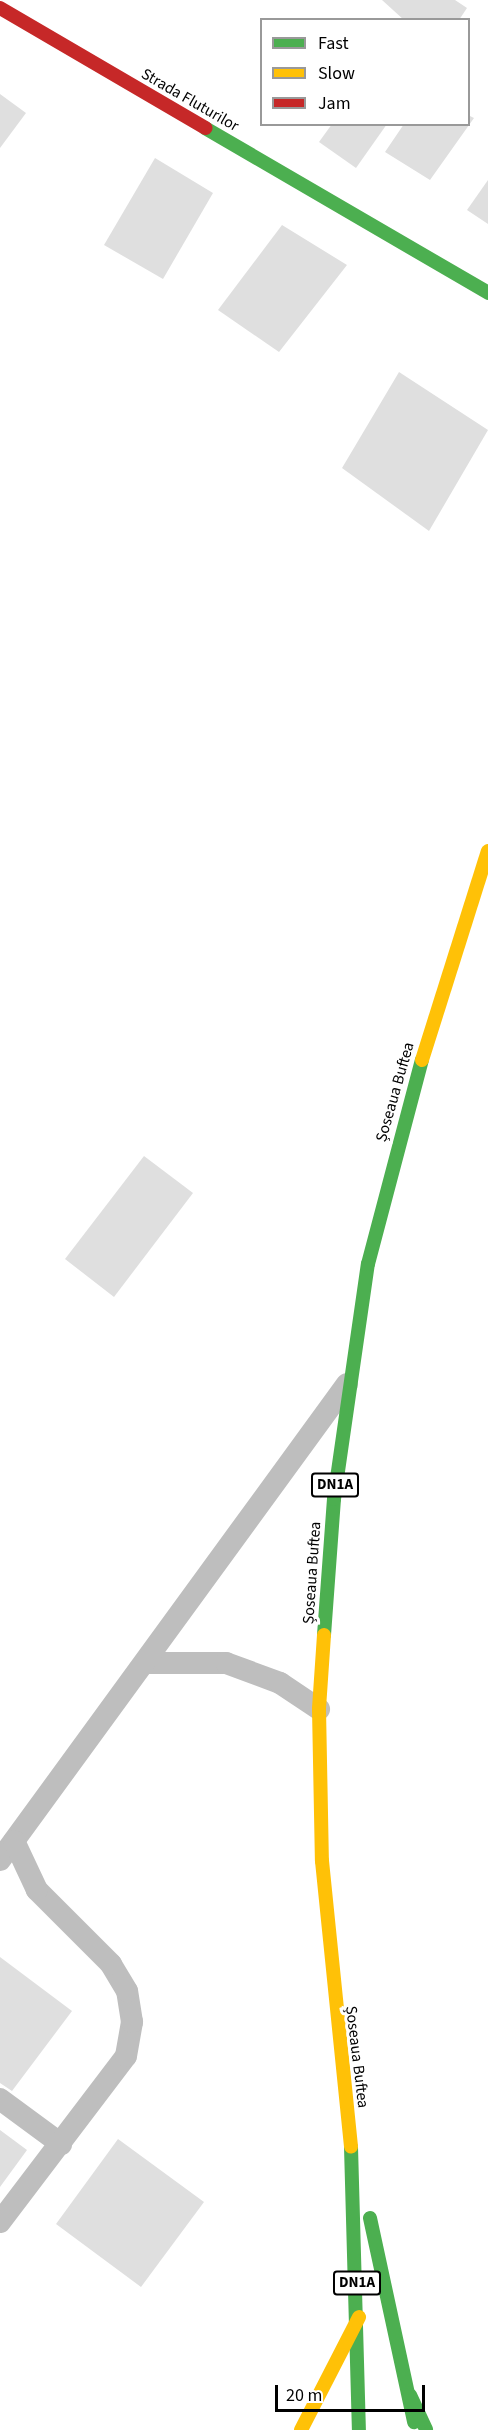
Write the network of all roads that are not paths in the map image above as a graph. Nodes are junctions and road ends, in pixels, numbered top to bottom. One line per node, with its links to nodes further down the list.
1 (0, 8): 2 (main road, Strada Fluturilor)
2 (488, 293)
3 (488, 851): 4 (main road, Șoseaua Buftea / DN1A)
4 (347, 1384): 5 (lane); 6 (main road, Șoseaua Buftea / DN1A)
5 (145, 1663): 6 (lane); 7 (lane)
6 (319, 1709): 10 (main road, Șoseaua Buftea / DN1A)
7 (14, 1841): 8 (lane); 11 (lane)
8 (0, 1860)
9 (0, 2099): 11 (lane)
10 (351, 2136): 13 (main road, Șoseaua Buftea / DN1A); 14 (main road, Șoseaua Buftea / DN1A)
11 (61, 2144): 12 (lane)
12 (0, 2222)
13 (359, 2317): 15 (main road, DN1A); 16 (main road, Șoseaua Buftea / DN1A)
14 (411, 2395): 17 (main road, Șoseaua Buftea / DN1A); 18 (main road, DN1A)
15 (301, 2430)
16 (359, 2430)
17 (415, 2430)
18 (426, 2430)

